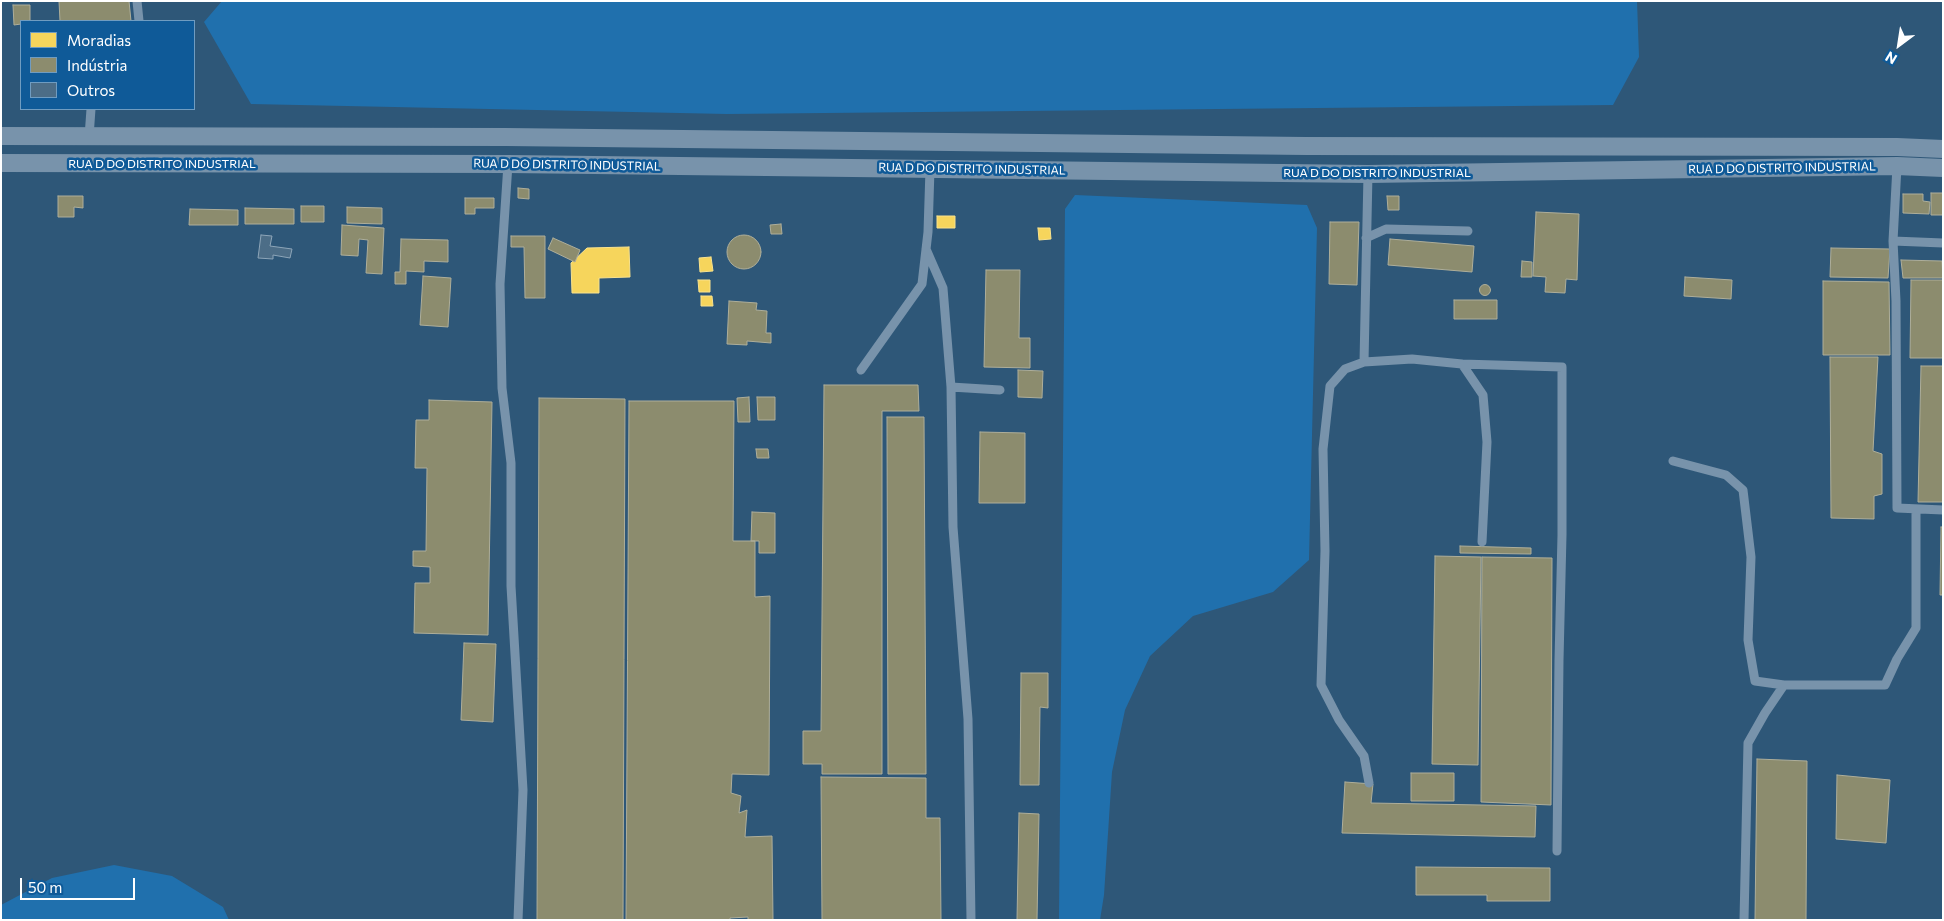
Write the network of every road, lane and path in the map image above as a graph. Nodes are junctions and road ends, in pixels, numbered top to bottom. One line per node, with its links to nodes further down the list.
1 (137, 1): 2 (lane)
2 (139, 20)
3 (91, 110): 5 (lane)
4 (1, 136): 5 (street, RUA D DO DISTRITO INDUSTRIAL)
5 (89, 137): 6 (street, RUA D DO DISTRITO INDUSTRIAL)
6 (506, 138): 7 (street, RUA D DO DISTRITO INDUSTRIAL); 10 (street)
7 (1897, 147): 8 (street, RUA D DO DISTRITO INDUSTRIAL); 11 (street)
8 (1943, 149)
9 (1, 163): 10 (street, RUA D DO DISTRITO INDUSTRIAL)
10 (508, 164): 12 (street, RUA D DO DISTRITO INDUSTRIAL); 32 (lane)
11 (1897, 166): 13 (street, RUA D DO DISTRITO INDUSTRIAL); 14 (street, RUA D DO DISTRITO INDUSTRIAL); 17 (lane)
12 (930, 168): 14 (street, RUA D DO DISTRITO INDUSTRIAL); 19 (lane)
13 (1943, 168)
14 (1368, 174): 16 (lane)
15 (1468, 231): 16 (lane)
16 (1366, 238): 20 (lane)
17 (1893, 240): 18 (lane); 26 (lane)
18 (1943, 243)
19 (926, 249): 22 (lane); 23 (lane)
20 (1364, 362): 21 (lane); 30 (lane)
21 (1462, 364): 28 (lane); 31 (lane)
22 (861, 370)
23 (951, 387): 24 (lane); 33 (lane)
24 (1000, 390)
25 (1673, 461): 29 (lane)
26 (1916, 509): 27 (lane); 29 (lane)
27 (1943, 510)
28 (1482, 542)
29 (1784, 685): 34 (lane)
30 (1369, 783)
31 (1557, 851)
32 (518, 920)
33 (971, 920)
34 (1744, 920)

